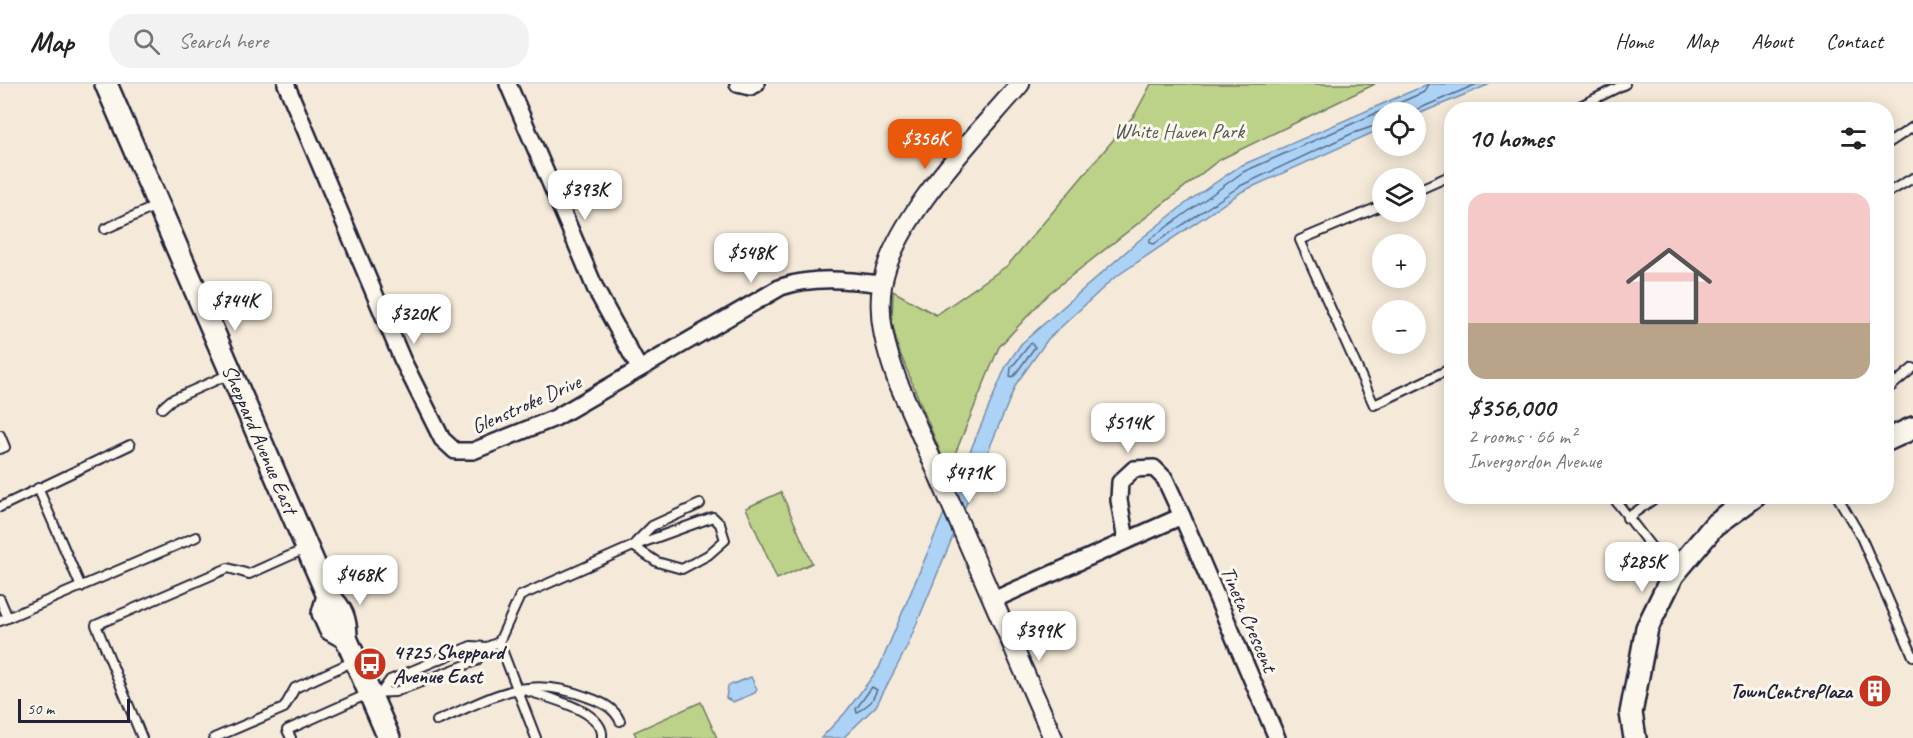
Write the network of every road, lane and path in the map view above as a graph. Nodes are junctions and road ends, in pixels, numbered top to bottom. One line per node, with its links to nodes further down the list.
1 (106, 84): 15 (main road, Sheppard Avenue East)
2 (286, 84): 19 (street, Glenstroke Drive)
3 (508, 84): 19 (street)
4 (738, 84): 5 (street)
5 (756, 84)
6 (1020, 84): 18 (street)
7 (1625, 84): 8 (lane)
8 (1588, 102)
9 (1913, 127): 10 (lane)
10 (1894, 139)
11 (1913, 176): 14 (lane)
12 (1444, 179): 13 (lane)
13 (1426, 187)
14 (1894, 188)
15 (159, 205): 17 (lane); 22 (main road, Sheppard Avenue East)
16 (1372, 210): 21 (lane)
17 (105, 229)
18 (882, 284): 19 (street, Glenstroke Drive); 46 (street)
19 (639, 368)
20 (1913, 368): 23 (lane)
21 (1444, 372)
22 (232, 374): 24 (lane); 42 (main road, Sheppard Avenue East)
23 (1894, 384)
24 (162, 408)
25 (1913, 428): 27 (main road)
26 (0, 435): 29 (lane)
27 (1894, 437)
28 (130, 445): 30 (lane)
29 (0, 450)
30 (38, 488): 36 (lane); 44 (lane)
31 (700, 504): 41 (lane)
32 (1617, 504): 38 (lane)
33 (1647, 504): 38 (lane)
34 (1744, 504): 43 (main road)
35 (1841, 504): 50 (lane)
36 (0, 507)
37 (1182, 516): 40 (street); 40 (street, Tineta Crescent); 63 (street, Tineta Crescent)
38 (1627, 518): 43 (lane)
39 (196, 537): 44 (lane)
40 (1126, 540): 46 (street)
41 (633, 546): 41 (lane); 48 (lane)
42 (307, 548): 51 (main road, Sheppard Avenue East); 56 (lane)
43 (1673, 575): 64 (main road)
44 (81, 587): 47 (lane)
45 (0, 599): 47 (lane)
46 (993, 600): 62 (street)
47 (4, 620)
48 (499, 642): 49 (lane); 52 (lane)
49 (487, 647): 53 (lane); 53 (lane)
50 (1913, 656)
51 (356, 660): 53 (main road, Sheppard Avenue East); 57 (lane)
52 (516, 688): 54 (lane); 55 (lane); 60 (lane); 61 (lane)
53 (376, 692): 58 (lane); 59 (main road, Sheppard Avenue East)
54 (620, 720)
55 (437, 721)
56 (142, 738)
57 (214, 738)
58 (291, 738)
59 (389, 738)
60 (536, 738)
61 (602, 738)
62 (1053, 738)
63 (1277, 738)
64 (1635, 738)

